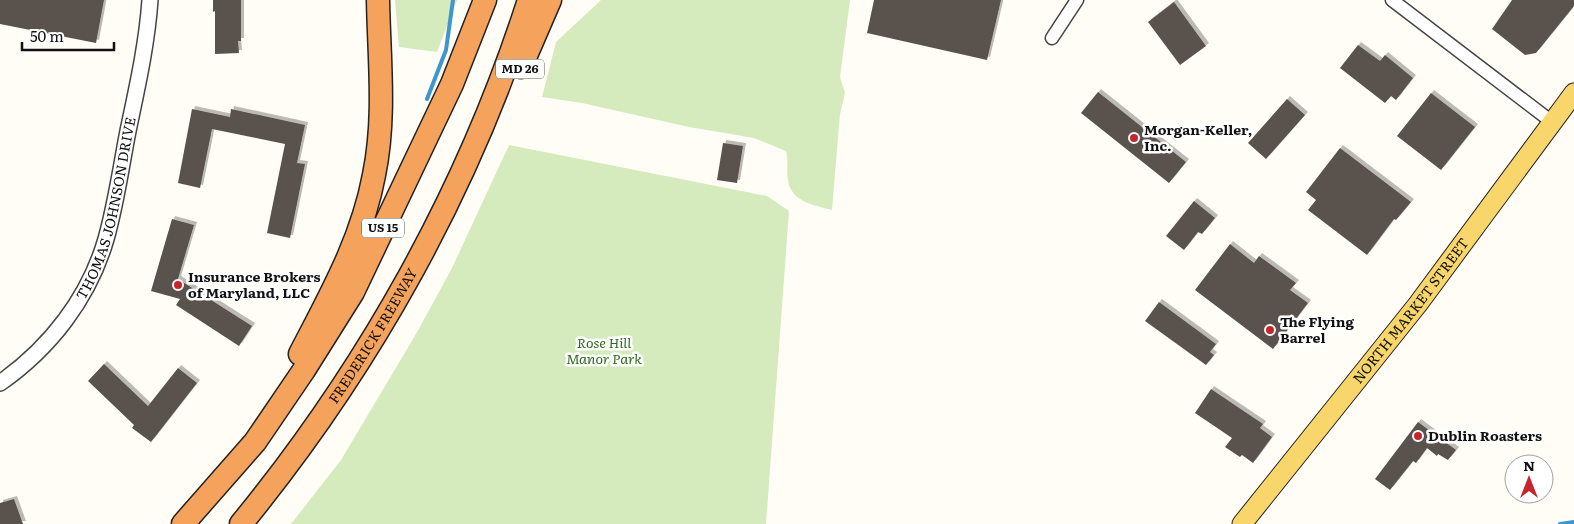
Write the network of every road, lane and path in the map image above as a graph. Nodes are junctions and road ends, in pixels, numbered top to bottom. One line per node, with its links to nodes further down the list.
1 (150, 0): 12 (street, THOMAS JOHNSON DRIVE)
2 (378, 0): 13 (highway)
3 (485, 0): 13 (highway, US 15)
4 (529, 0): 11 (highway)
5 (550, 0): 11 (highway, MD 26)
6 (1077, 0): 8 (street)
7 (1392, 0): 10 (street)
8 (1052, 38)
9 (1574, 93): 10 (main road, NORTH MARKET STREET)
10 (1552, 122): 16 (main road, NORTH MARKET STREET)
11 (480, 134): 15 (highway, FREDERICK FREEWAY)
12 (0, 383)
13 (255, 442): 14 (highway, US 15)
14 (184, 524)
15 (241, 524)
16 (1242, 524)

